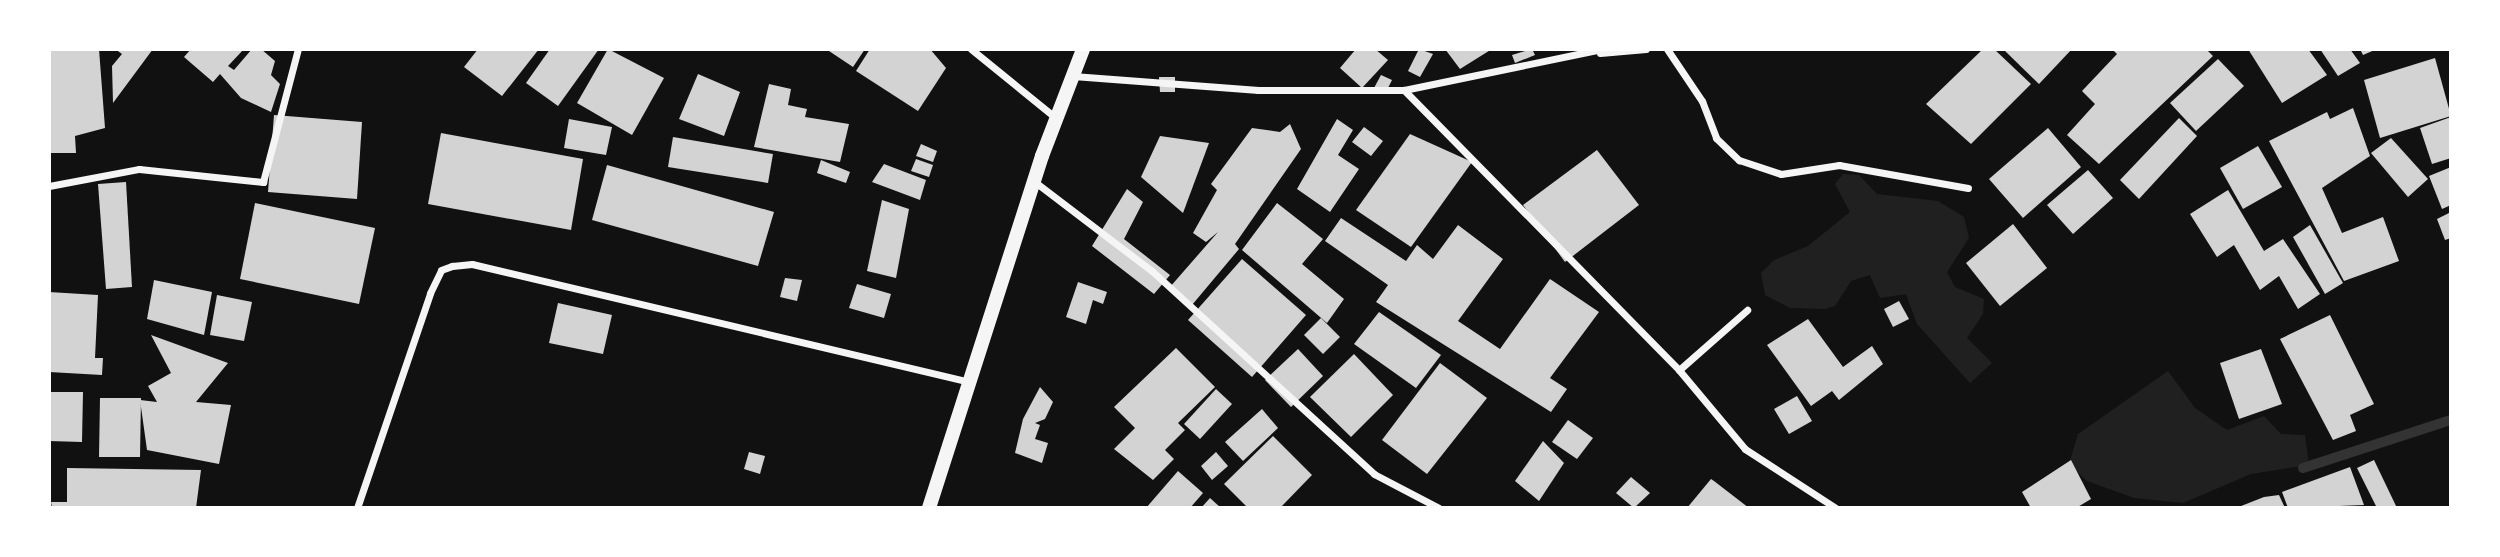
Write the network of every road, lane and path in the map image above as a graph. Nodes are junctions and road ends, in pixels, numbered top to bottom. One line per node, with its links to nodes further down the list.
1 (298, 49): 11 (street)
2 (971, 49): 9 (street)
3 (1083, 49): 7 (main road)
4 (1646, 49): 6 (street)
5 (1667, 49): 12 (street)
6 (1601, 51): 8 (street)
7 (1072, 76): 8 (street); 9 (main road)
8 (1404, 90): 14 (street)
9 (1056, 118): 10 (main road)
10 (1034, 181): 15 (main road); 18 (street)
11 (49, 186)
12 (1968, 188)
13 (1747, 310): 14 (street)
14 (1679, 370): 19 (street)
15 (966, 381): 16 (street); 17 (main road)
16 (357, 508)
17 (929, 508)
18 (1438, 508)
19 (1836, 508)

